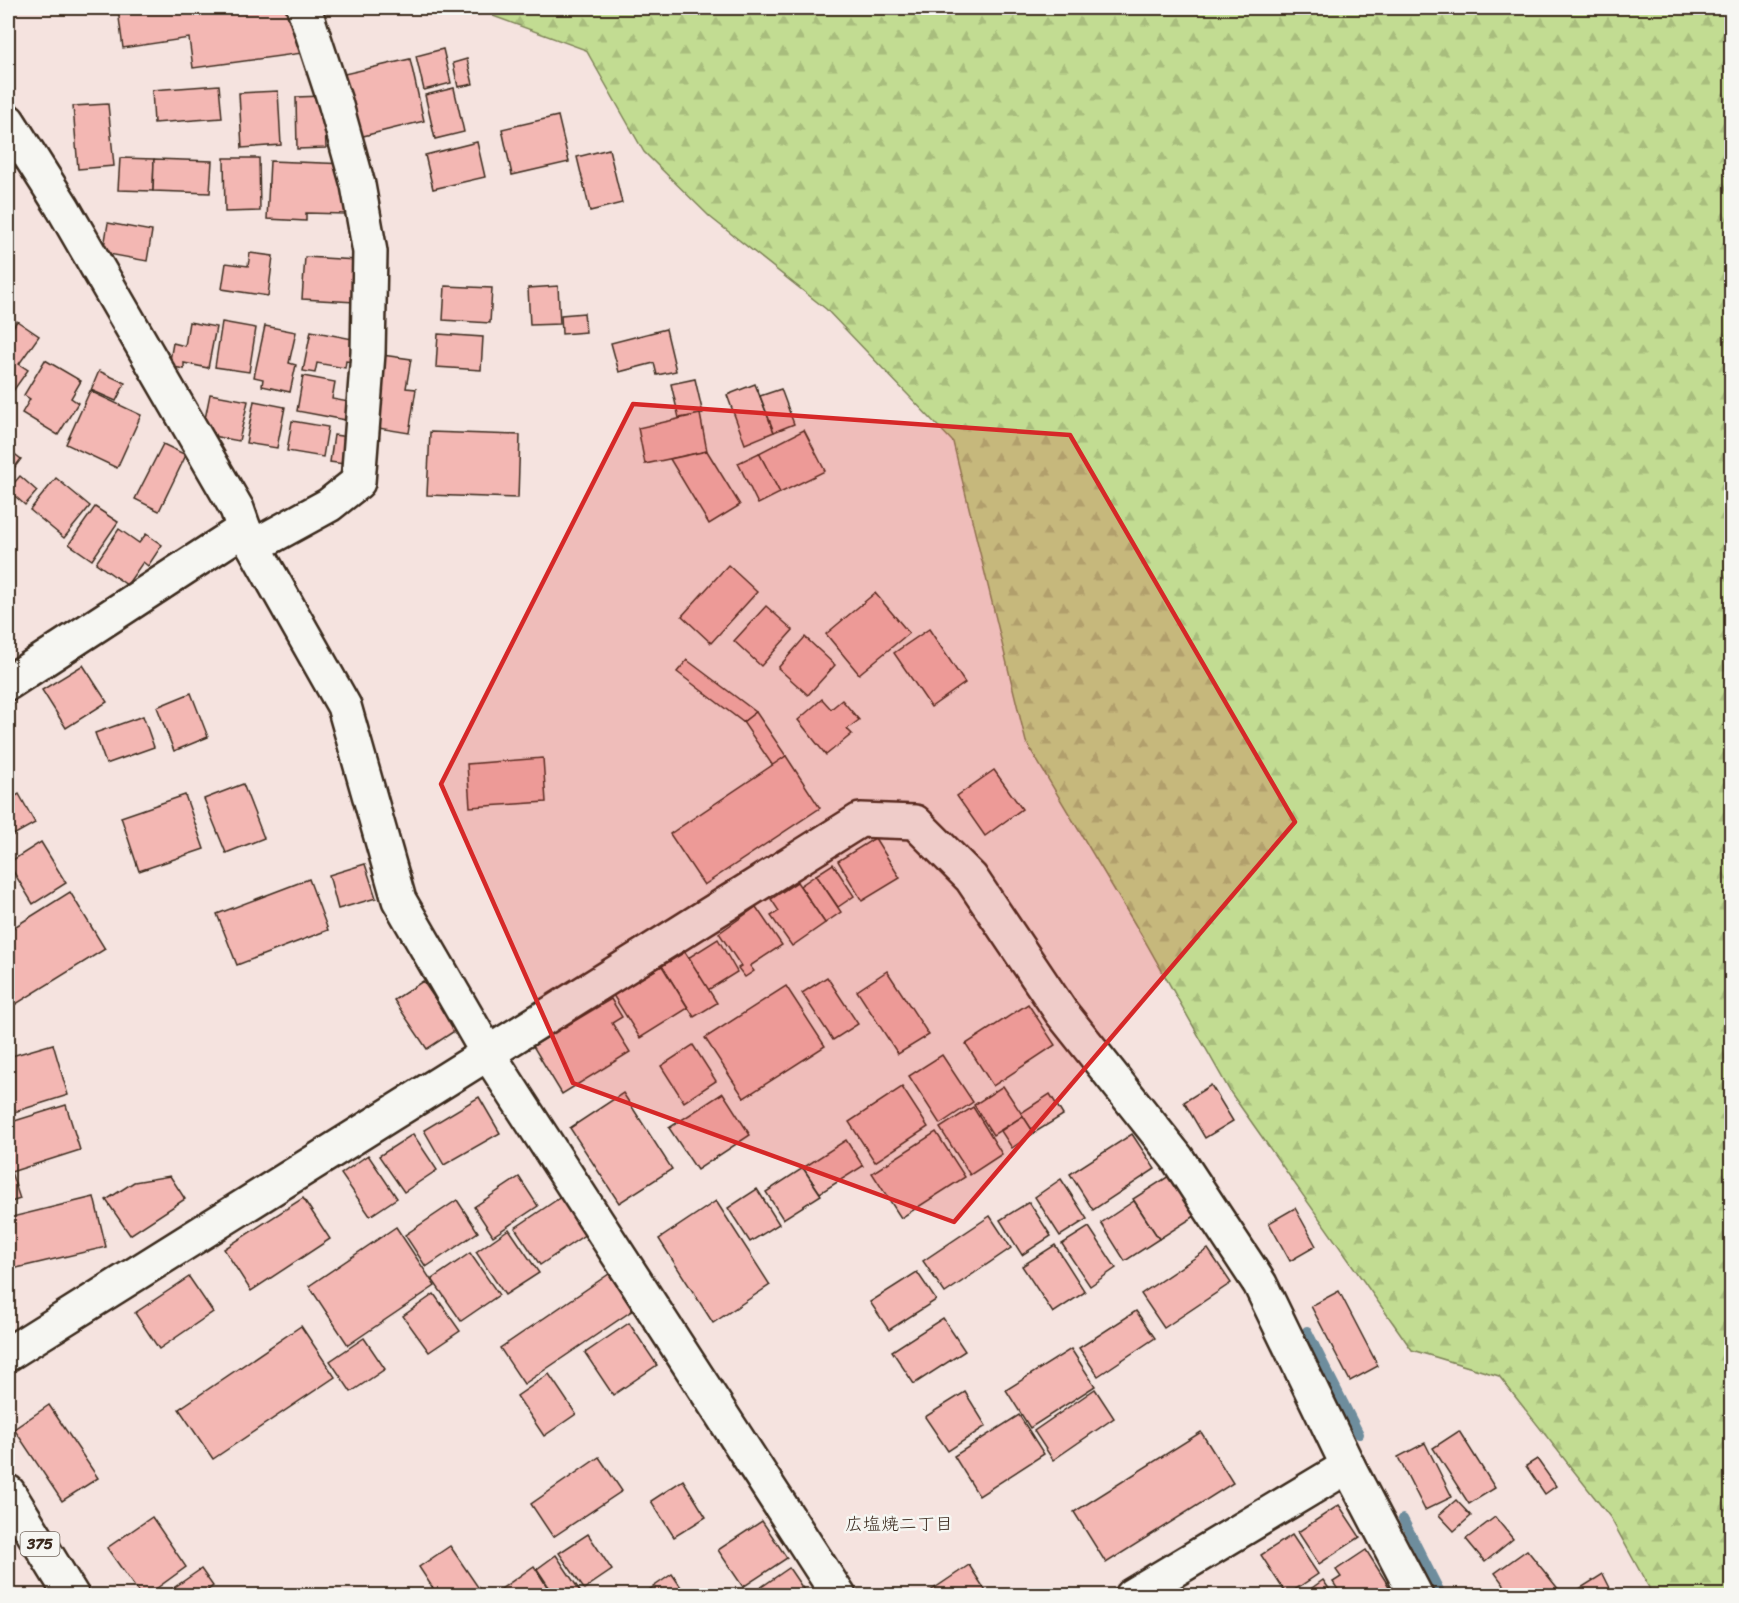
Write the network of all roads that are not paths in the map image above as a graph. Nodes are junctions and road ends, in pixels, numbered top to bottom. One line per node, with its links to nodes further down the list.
1 (304, 8): 3 (main road)
2 (8, 121): 3 (main road)
3 (249, 538): 4 (main road); 5 (main road)
4 (8, 683)
5 (487, 1052): 6 (main road); 7 (main road); 10 (main road)
6 (8, 1354)
7 (1348, 1466): 11 (main road); 12 (main road)
8 (8, 1492): 9 (main road, 375)
9 (72, 1596)
10 (839, 1596)
11 (1131, 1596)
12 (1416, 1596)

